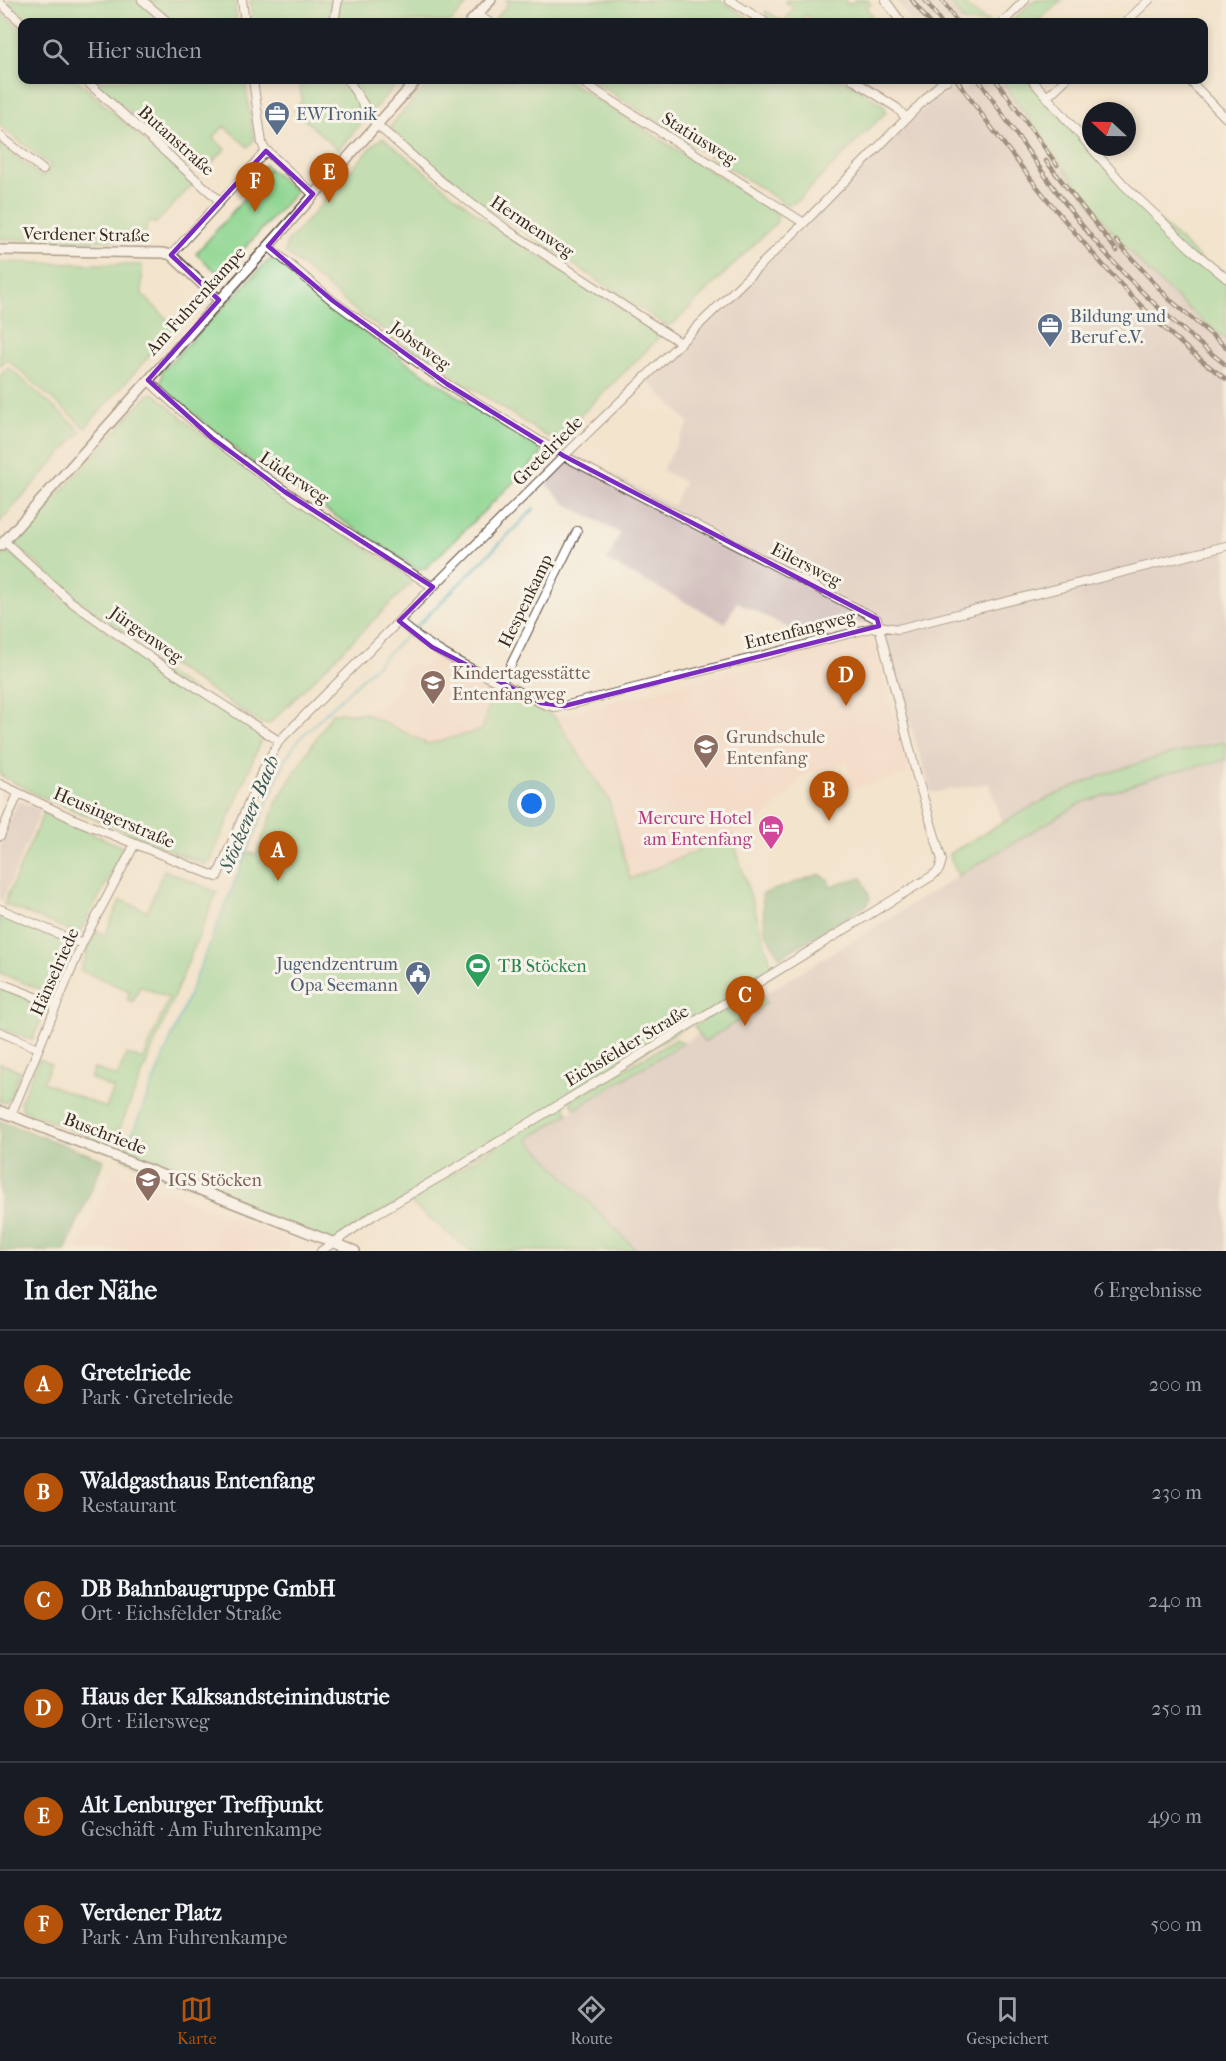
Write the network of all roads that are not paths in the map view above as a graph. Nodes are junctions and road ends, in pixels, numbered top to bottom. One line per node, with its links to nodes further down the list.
1 (142, 0): 10 (street)
2 (242, 0): 11 (street)
3 (338, 0): 12 (street)
4 (491, 0): 13 (street)
5 (729, 0): 14 (street)
6 (885, 0): 15 (street)
7 (1025, 0): 16 (street)
8 (1149, 0): 17 (street)
9 (0, 3): 18 (street)
10 (163, 18)
11 (244, 18)
12 (335, 18)
13 (474, 18)
14 (758, 18)
15 (898, 18)
16 (1007, 18)
17 (1133, 18)
18 (18, 19)
19 (89, 84): 37 (street, Butanstraße)
20 (254, 84): 34 (street)
21 (351, 84): 32 (street, Hermenweg)
22 (413, 84): 32 (street, Am Fuhrenkampe)
23 (585, 84): 38 (street, Statiusweg)
24 (859, 84): 30 (street)
25 (939, 84): 30 (street, Gretelriede)
26 (1036, 84): 29 (street)
27 (1061, 84): 29 (street)
28 (1193, 84): 31 (street)
29 (1047, 97): 42 (street)
30 (906, 117): 38 (street, Gretelriede)
31 (1226, 118)
32 (376, 124): 36 (street, Am Fuhrenkampe); 44 (street, Hermenweg)
33 (0, 136): 35 (street)
34 (266, 151): 36 (street); 37 (street)
35 (43, 170)
36 (313, 194): 39 (street, Am Fuhrenkampe)
37 (220, 201): 41 (street)
38 (804, 223): 44 (street, Gretelriede)
39 (268, 246): 43 (street, Am Fuhrenkampe); 46 (street, Jobstweg)
40 (0, 250): 41 (street, Verdener Straße)
41 (171, 255): 43 (street)
42 (1226, 278)
43 (219, 300): 45 (street, Am Fuhrenkampe)
44 (681, 344): 46 (street, Gretelriede)
45 (148, 380): 48 (street, Am Fuhrenkampe); 50 (street, Lüderweg)
46 (564, 456): 50 (street, Gretelriede); 52 (street, Eilersweg)
47 (577, 531): 53 (street, Hespenkamp)
48 (2, 543): 54 (street, Jürgenweg)
49 (1226, 546): 52 (street, Entenfangweg)
50 (433, 587): 51 (street, Gretelriede)
51 (401, 623): 53 (street, Entenfangweg); 54 (street, Gretelriede)
52 (879, 626): 53 (street, Entenfangweg); 68 (street, Eichsfelder Straße)
53 (502, 683)
54 (279, 741): 59 (street, Gretelriede)
55 (0, 784): 56 (street, Heusingerstraße)
56 (18, 794): 57 (street); 58 (street, Heusingerstraße)
57 (0, 836)
58 (135, 844): 59 (street, Heusingerstraße); 61 (street, Hänselriede)
59 (217, 877)
60 (0, 909): 61 (street)
61 (82, 944): 63 (street, Hänselriede)
62 (0, 983): 63 (street)
63 (56, 1005): 65 (street, Hänselriede)
64 (0, 1032): 65 (street)
65 (38, 1048): 67 (street, Hänselriede)
66 (0, 1111): 67 (street, Buschriede)
67 (10, 1115): 68 (street, Buschriede)
68 (332, 1243): 69 (street, Eichsfelder Straße); 70 (street, Buschriede)
69 (321, 1251)
70 (355, 1251)

